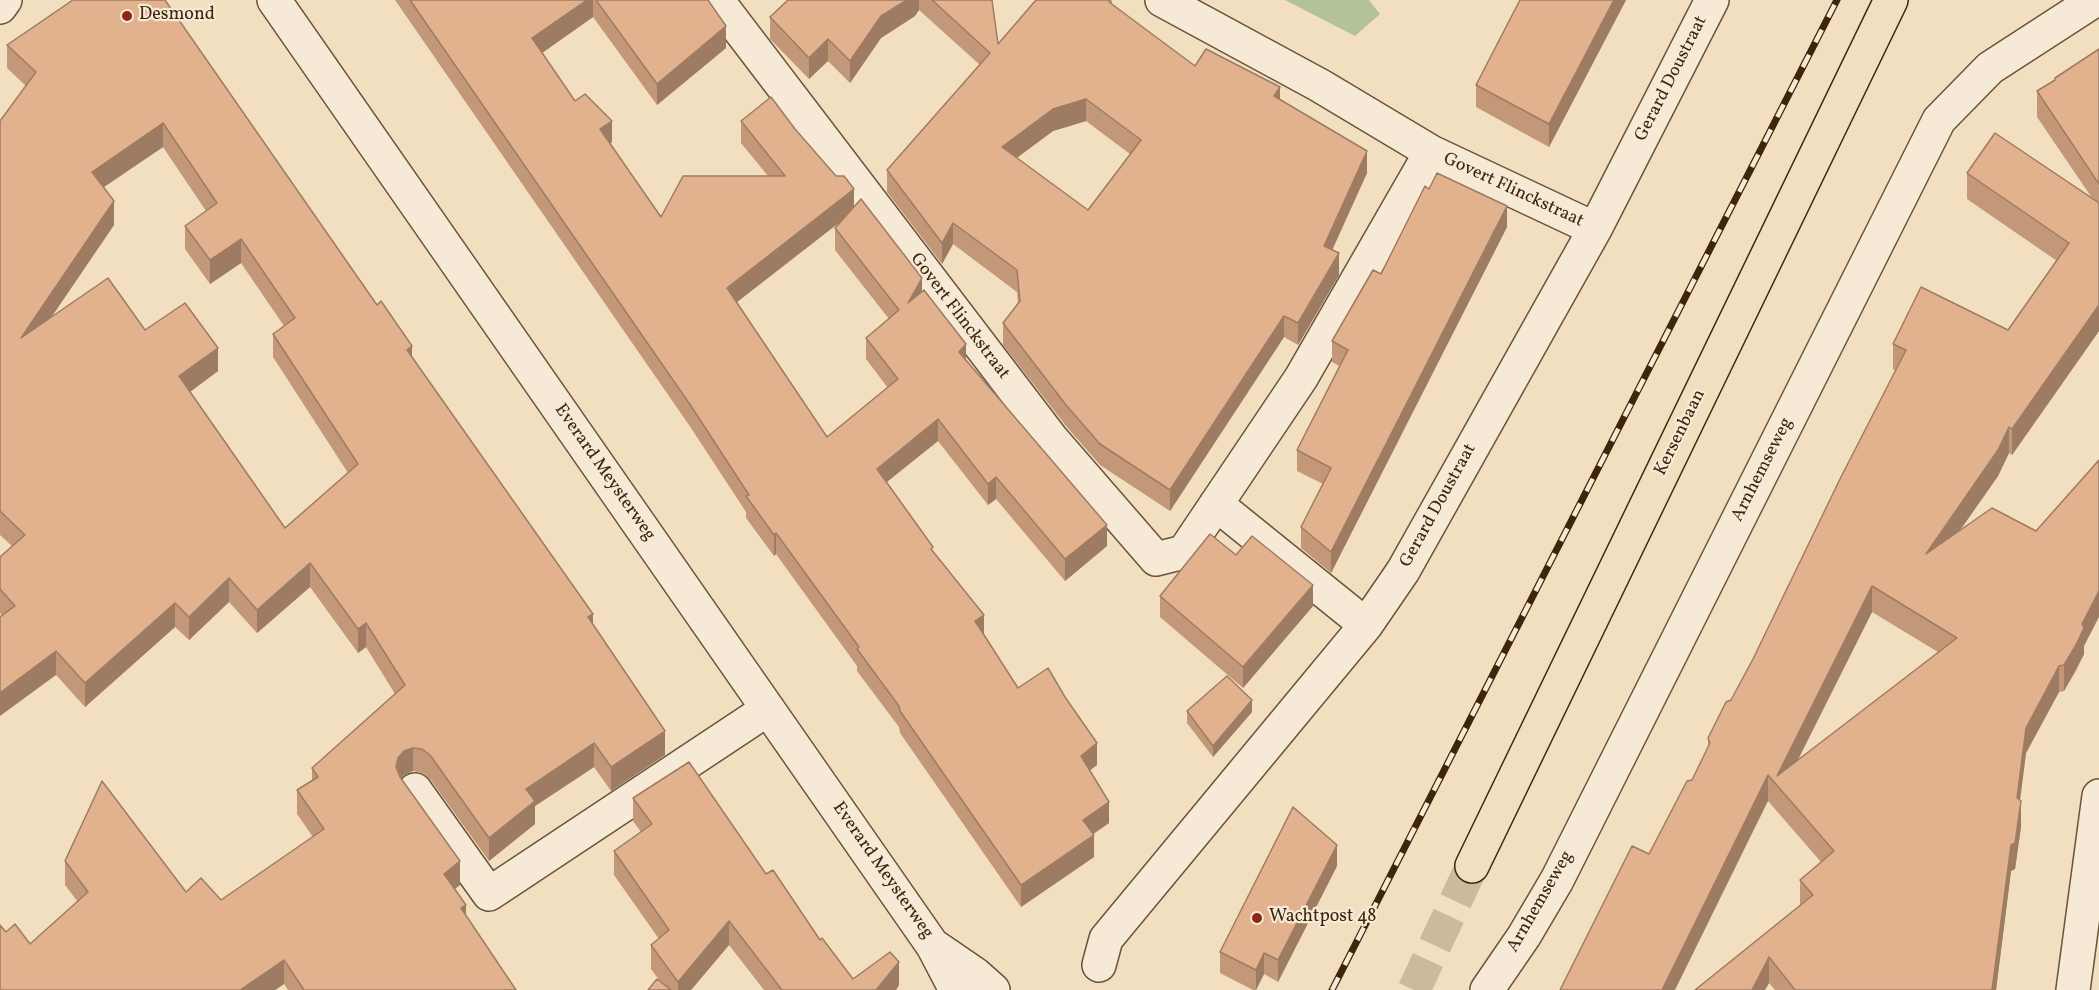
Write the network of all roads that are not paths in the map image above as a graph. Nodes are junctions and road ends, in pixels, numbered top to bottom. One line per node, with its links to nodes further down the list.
1 (5, 0): 8 (street)
2 (274, 0): 13 (street, Everard Meysterweg)
3 (717, 0): 11 (street, Govert Flinckstraat)
4 (1161, 0): 9 (street, Govert Flinckstraat)
5 (1712, 0): 10 (street, Gerard Doustraat)
6 (1891, 0): 16 (main road, Kersenbaan)
7 (2095, 0): 21 (street, Arnhemseweg)
8 (0, 7)
9 (1431, 152): 10 (street, Govert Flinckstraat); 11 (street, Govert Flinckstraat)
10 (1595, 229): 12 (street, Gerard Doustraat)
11 (1216, 504): 12 (street)
12 (1366, 625): 18 (street, Gerard Doustraat)
13 (768, 709): 14 (street); 17 (street, Everard Meysterweg)
14 (415, 790)
15 (2099, 796): 22 (street)
16 (1472, 866)
17 (933, 946): 19 (street, Everard Meysterweg); 20 (street, Everard Meysterweg)
18 (1099, 965)
19 (956, 990)
20 (993, 990)
21 (1487, 990)
22 (2073, 990)

